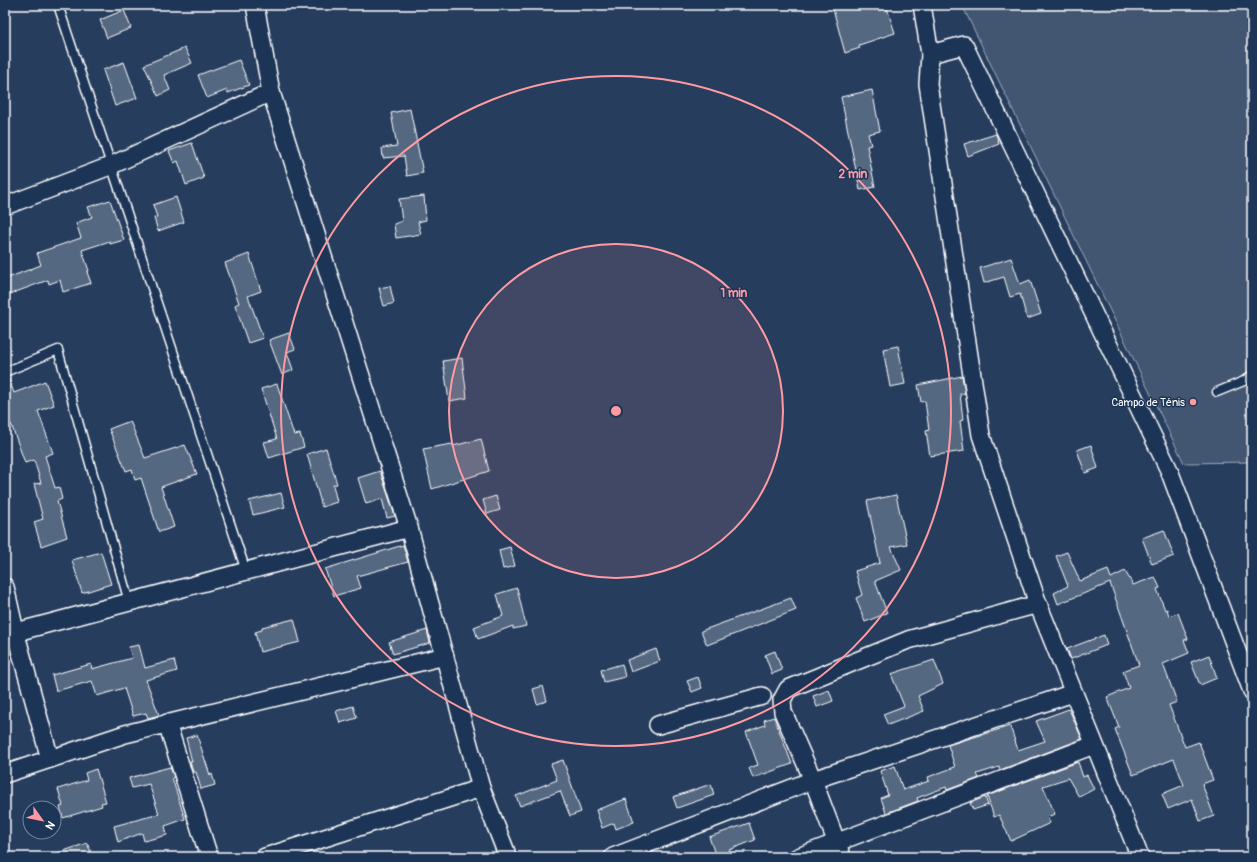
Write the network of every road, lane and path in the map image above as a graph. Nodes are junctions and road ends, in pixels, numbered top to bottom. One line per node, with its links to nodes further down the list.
1 (58, 5): 6 (lane)
2 (254, 5): 5 (street)
3 (922, 5): 4 (street)
4 (930, 54): 15 (street); 18 (street)
5 (271, 92): 6 (street); 11 (street)
6 (110, 166): 7 (street); 12 (lane)
7 (5, 206)
8 (5, 372): 14 (lane)
9 (1252, 375): 10 (lane)
10 (1217, 392)
11 (409, 528): 12 (street); 17 (street)
12 (246, 571): 14 (street)
13 (5, 587): 16 (street)
14 (129, 602): 16 (street)
15 (1038, 604): 19 (street); 26 (street)
16 (10, 633): 24 (street)
17 (445, 656): 21 (street); 27 (street)
18 (1252, 691)
19 (1073, 693): 23 (street); 26 (street)
20 (762, 696): 22 (street)
21 (167, 724): 24 (street); 29 (street)
22 (658, 725)
23 (1094, 745): 28 (street); 34 (street)
24 (50, 759): 25 (street)
25 (5, 774)
26 (813, 780): 28 (street); 32 (street)
27 (481, 788): 30 (street); 31 (street)
28 (839, 850): 33 (street)
29 (209, 857)
30 (265, 857)
31 (506, 857)
32 (613, 857)
33 (798, 857)
34 (1140, 857)

